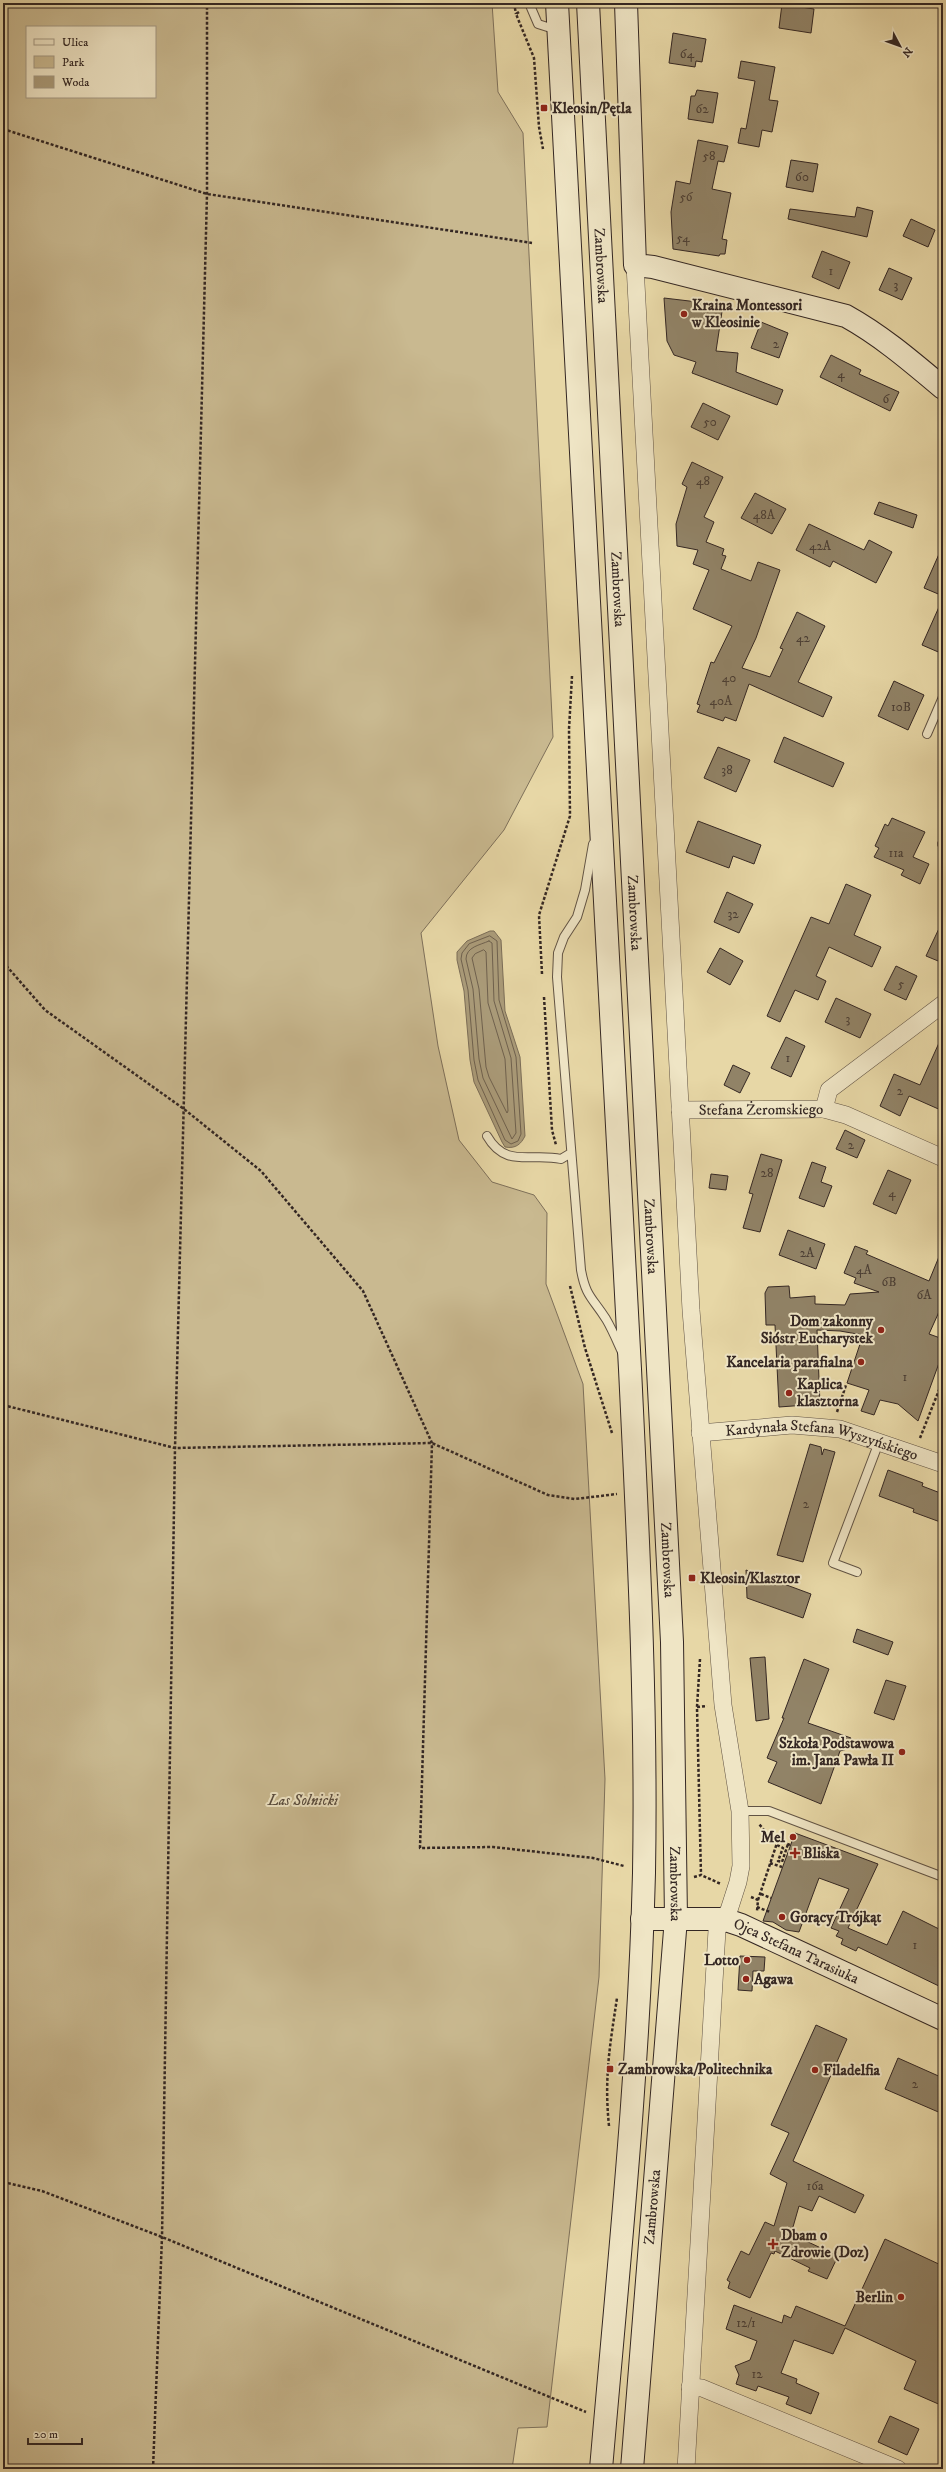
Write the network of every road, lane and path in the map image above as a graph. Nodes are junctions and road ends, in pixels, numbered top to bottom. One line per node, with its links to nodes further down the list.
1 (207, 3): 11 (path)
2 (514, 3): 7 (path)
3 (557, 3): 8 (main road, Zambrowska)
4 (588, 3): 65 (main road, Zambrowska)
5 (626, 3): 13 (main road)
6 (530, 5): 7 (path); 8 (lane)
7 (516, 14): 10 (path)
8 (558, 30): 18 (main road, Zambrowska)
9 (3, 129): 11 (path)
10 (546, 155)
11 (207, 194): 12 (path); 23 (path)
12 (532, 243)
13 (635, 265): 14 (main road); 25 (street)
14 (943, 388)
15 (572, 674): 20 (path)
16 (943, 698): 17 (lane)
17 (927, 734)
18 (599, 810): 27 (lane); 31 (main road, Zambrowska)
19 (3, 962): 23 (path)
20 (543, 975)
21 (544, 991): 29 (path)
22 (943, 1004): 24 (street, Stefana Żeromskiego)
23 (184, 1109): 40 (path); 41 (path)
24 (824, 1109): 25 (street, Stefana Żeromskiego); 28 (street)
25 (680, 1110): 36 (street)
26 (487, 1136): 29 (lane)
27 (571, 1153): 29 (lane); 31 (lane)
28 (943, 1158)
29 (561, 1159)
30 (570, 1279): 38 (path)
31 (630, 1369): 43 (main road, Zambrowska)
32 (943, 1380): 37 (path)
33 (846, 1385): 35 (path)
34 (3, 1405): 41 (path)
35 (836, 1415)
36 (700, 1433): 39 (street, Kardynała Stefana Wyszyńskiego); 47 (street)
37 (919, 1440)
38 (612, 1441)
39 (879, 1442): 42 (street, Kardynała Stefana Wyszyńskiego); 45 (lane)
40 (432, 1443): 41 (path); 43 (path); 53 (path)
41 (175, 1448): 72 (path)
42 (943, 1464)
43 (622, 1491): 44 (path); 66 (main road, Zambrowska)
44 (616, 1502)
45 (857, 1572)
46 (700, 1656): 57 (path)
47 (740, 1811): 56 (lane); 67 (street)
48 (770, 1837): 49 (path)
49 (778, 1840): 50 (path); 50 (path)
50 (776, 1845): 52 (path)
51 (624, 1858): 53 (path)
52 (770, 1863): 54 (path); 58 (path)
53 (624, 1866): 55 (path)
54 (782, 1867)
55 (624, 1871)
56 (943, 1877)
57 (728, 1887)
58 (761, 1894): 60 (path); 61 (path)
59 (748, 1896): 61 (path)
60 (770, 1898)
61 (758, 1900): 62 (path)
62 (757, 1907): 63 (path); 64 (path)
63 (770, 1912)
64 (757, 1914)
65 (676, 1918): 66 (main road, Ojca Stefana Tarasiuka); 67 (main road, Ojca Stefana Tarasiuka); 79 (main road, Zambrowska)
66 (642, 1919): 78 (main road, Zambrowska)
67 (723, 1919): 69 (main road, Ojca Stefana Tarasiuka); 73 (street)
68 (618, 1992): 70 (path)
69 (943, 2019)
70 (609, 2131)
71 (3, 2182): 72 (path)
72 (162, 2236): 75 (path); 77 (path)
73 (690, 2387): 80 (street); 81 (street)
74 (587, 2404): 75 (path)
75 (587, 2412): 76 (path)
76 (586, 2419)
77 (153, 2469)
78 (601, 2469)
79 (632, 2469)
80 (686, 2469)
81 (898, 2469)

